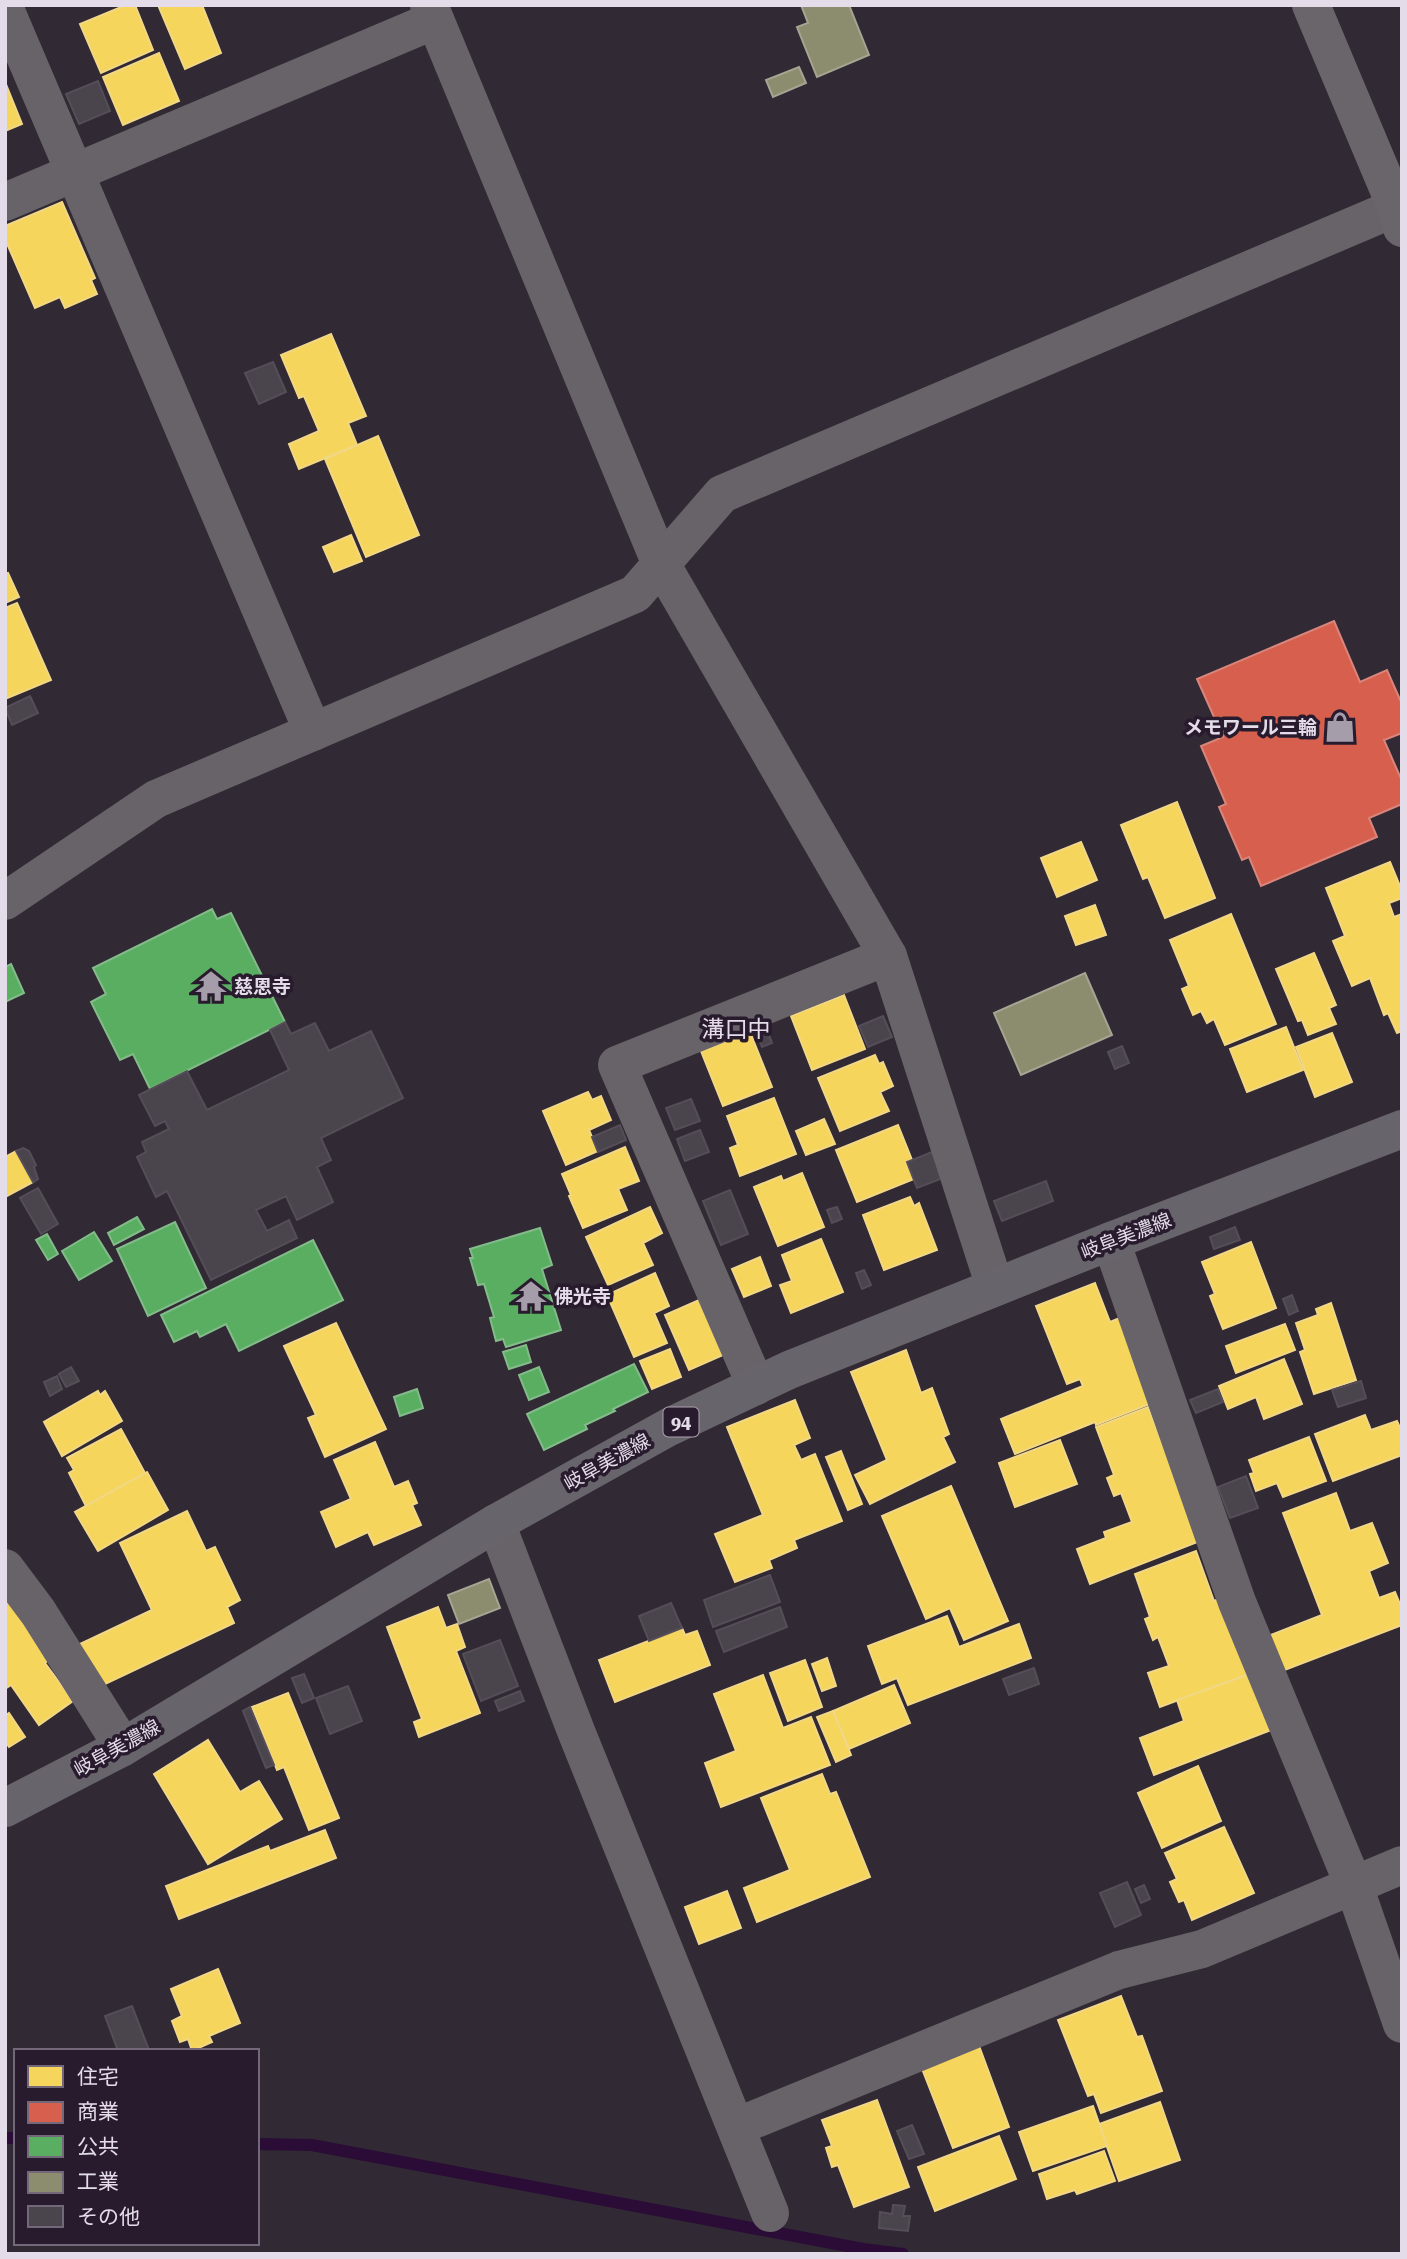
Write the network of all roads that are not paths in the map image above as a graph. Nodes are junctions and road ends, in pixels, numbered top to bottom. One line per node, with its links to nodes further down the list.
1 (1311, 5): 6 (street)
2 (5, 9): 4 (street)
3 (432, 13): 4 (street); 7 (street)
4 (75, 172): 5 (street); 8 (street)
5 (5, 202)
6 (1400, 213): 7 (street)
7 (660, 562): 8 (street); 10 (street)
8 (313, 732): 9 (street)
9 (5, 901)
10 (888, 956): 13 (street); 14 (street)
11 (1402, 1129): 12 (main road, 岐阜美濃線 / 94)
12 (1111, 1241): 13 (main road, 岐阜美濃線 / 94); 20 (street)
13 (995, 1287): 14 (main road, 岐阜美濃線 / 94)
14 (756, 1386): 15 (main road, 岐阜美濃線 / 94)
15 (496, 1523): 17 (main road, 岐阜美濃線 / 94); 22 (street)
16 (5, 1568): 17 (street)
17 (123, 1746): 18 (main road, 岐阜美濃線 / 94)
18 (5, 1808)
19 (1402, 1865): 20 (street)
20 (1354, 1886): 21 (street); 22 (street)
21 (1402, 2024)
22 (736, 2127): 23 (street)
23 (771, 2213)

